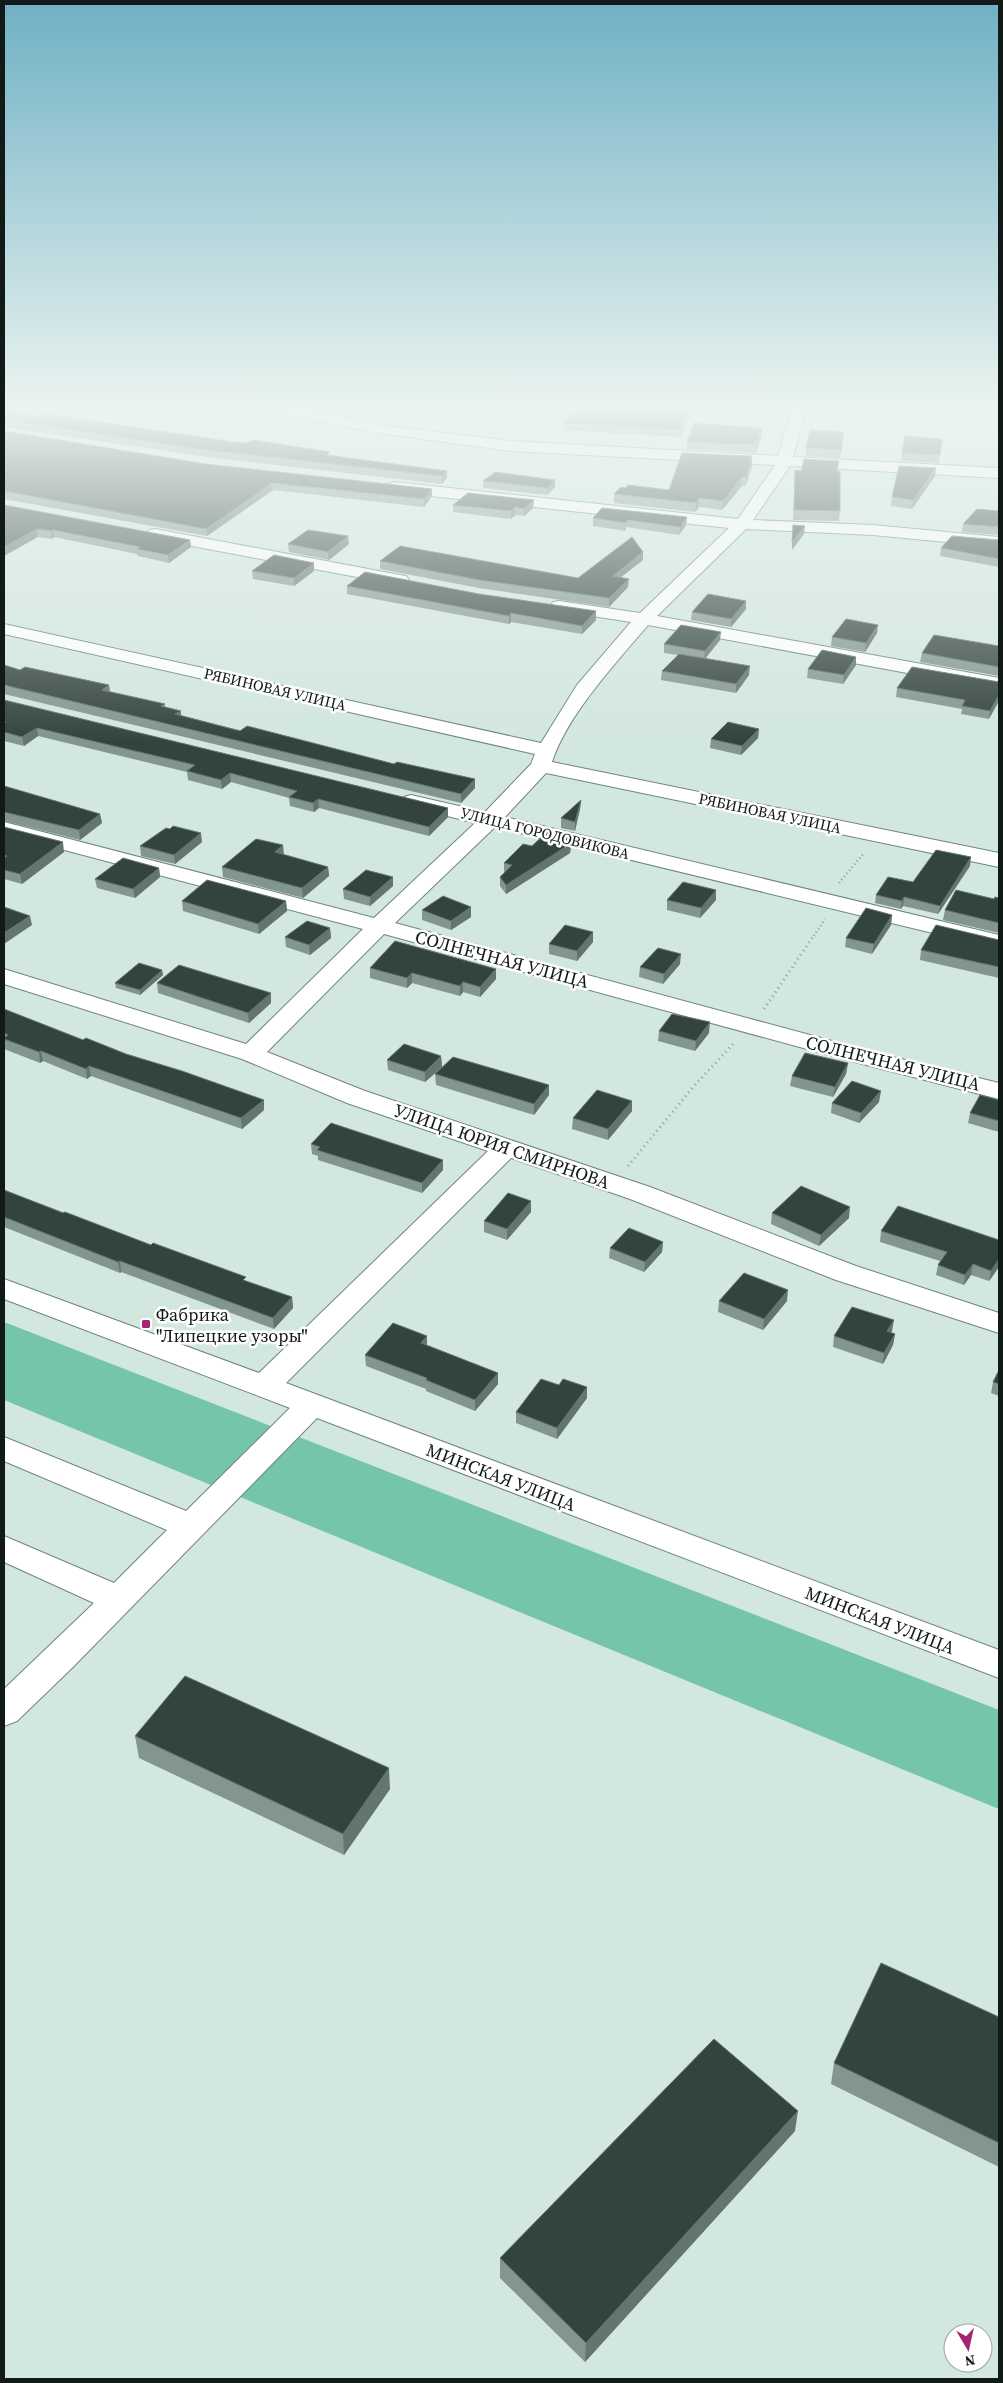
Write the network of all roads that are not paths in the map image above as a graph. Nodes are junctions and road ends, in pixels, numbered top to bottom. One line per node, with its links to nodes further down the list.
1 (689, 518): 3 (street)
2 (746, 518): 3 (street)
3 (742, 524): 5 (street); 8 (street)
4 (139, 531): 6 (street)
5 (999, 542)
6 (420, 584)
7 (547, 604): 8 (street)
8 (644, 619): 10 (street); 11 (street)
9 (4, 629): 11 (street, РЯБИНОВАЯ УЛИЦА)
10 (999, 684)
11 (543, 758): 13 (street); 15 (street, РЯБИНОВАЯ УЛИЦА)
12 (395, 797): 13 (street, УЛИЦА ГОРОДОВИКОВА)
13 (490, 820): 16 (street); 17 (street, УЛИЦА ГОРОДОВИКОВА)
14 (4, 828): 16 (street, СОЛНЕЧНАЯ УЛИЦА)
15 (999, 860)
16 (379, 926): 19 (street); 20 (street, СОЛНЕЧНАЯ УЛИЦА)
17 (999, 942)
18 (4, 976): 19 (street, УЛИЦА ЮРИЯ СМИРНОВА)
19 (251, 1054): 21 (street, УЛИЦА ЮРИЯ СМИРНОВА)
20 (999, 1090)
21 (506, 1148): 23 (street, УЛИЦА ЮРИЯ СМИРНОВА); 24 (street)
22 (4, 1288): 24 (street, МИНСКАЯ УЛИЦА)
23 (999, 1322)
24 (263, 1387): 25 (street, МИНСКАЯ УЛИЦА)
25 (311, 1406): 27 (street); 30 (street, МИНСКАЯ УЛИЦА)
26 (4, 1448): 27 (street)
27 (191, 1527): 29 (street)
28 (4, 1548): 29 (street)
29 (118, 1599): 31 (street)
30 (999, 1664)
31 (4, 1711)

